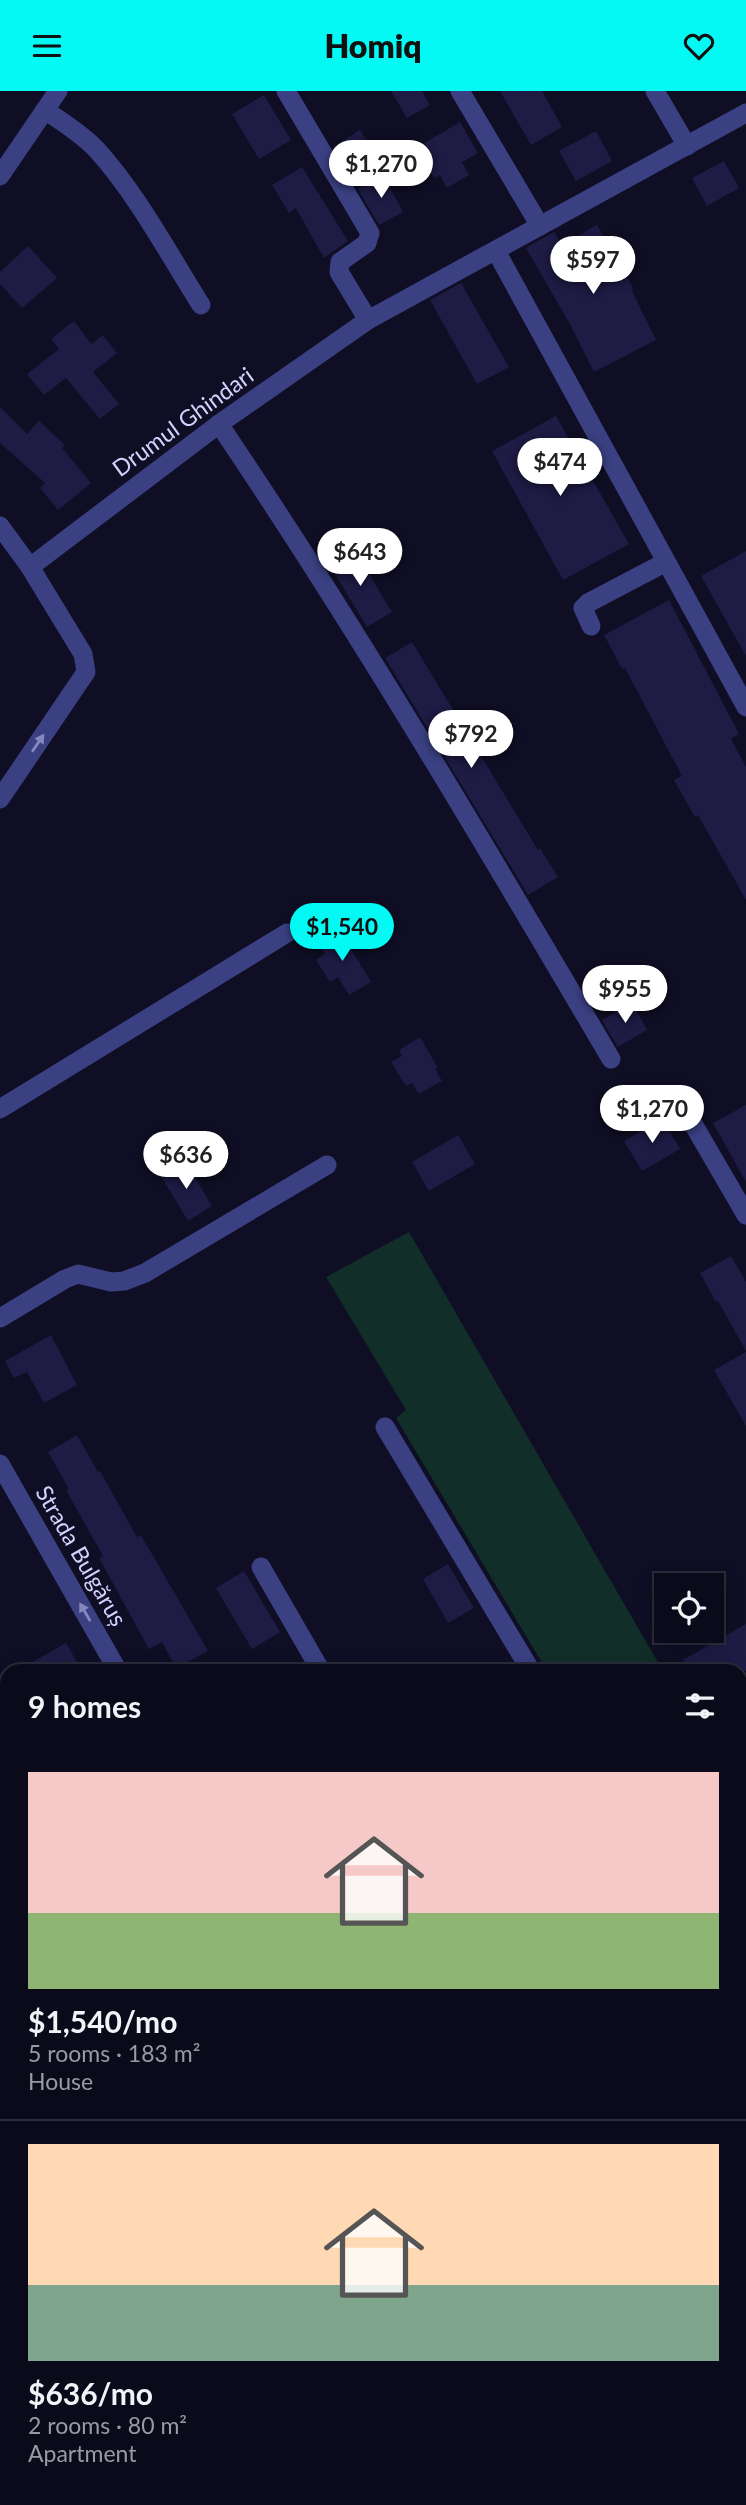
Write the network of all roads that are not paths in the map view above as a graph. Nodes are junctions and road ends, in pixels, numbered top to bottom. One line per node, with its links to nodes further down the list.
1 (58, 91): 5 (street)
2 (286, 91): 12 (street)
3 (460, 91): 9 (street)
4 (655, 91): 7 (street)
5 (44, 110): 8 (street); 11 (street)
6 (745, 116): 7 (street, Drumul Ghindari)
7 (687, 146): 9 (street, Drumul Ghindari)
8 (0, 176)
9 (540, 226): 10 (street, Drumul Ghindari)
10 (496, 251): 12 (street, Drumul Ghindari); 15 (street)
11 (201, 305)
12 (368, 320): 13 (street, Drumul Ghindari)
13 (219, 424): 16 (street, Drumul Ghindari); 21 (street)
14 (0, 526): 16 (street)
15 (666, 562): 17 (street); 18 (street)
16 (30, 567): 19 (street, one-way to 16)
17 (591, 626)
18 (746, 707)
19 (0, 799)
20 (286, 933): 22 (street)
21 (611, 1059)
22 (0, 1109)
23 (689, 1117): 25 (street)
24 (327, 1165): 26 (street)
25 (746, 1215)
26 (0, 1318)
27 (386, 1427): 32 (street)
28 (0, 1464): 30 (street, Strada Bulgăruș, one-way to 28)
29 (261, 1567): 31 (street)
30 (114, 1664)
31 (317, 1664)
32 (526, 1664)

